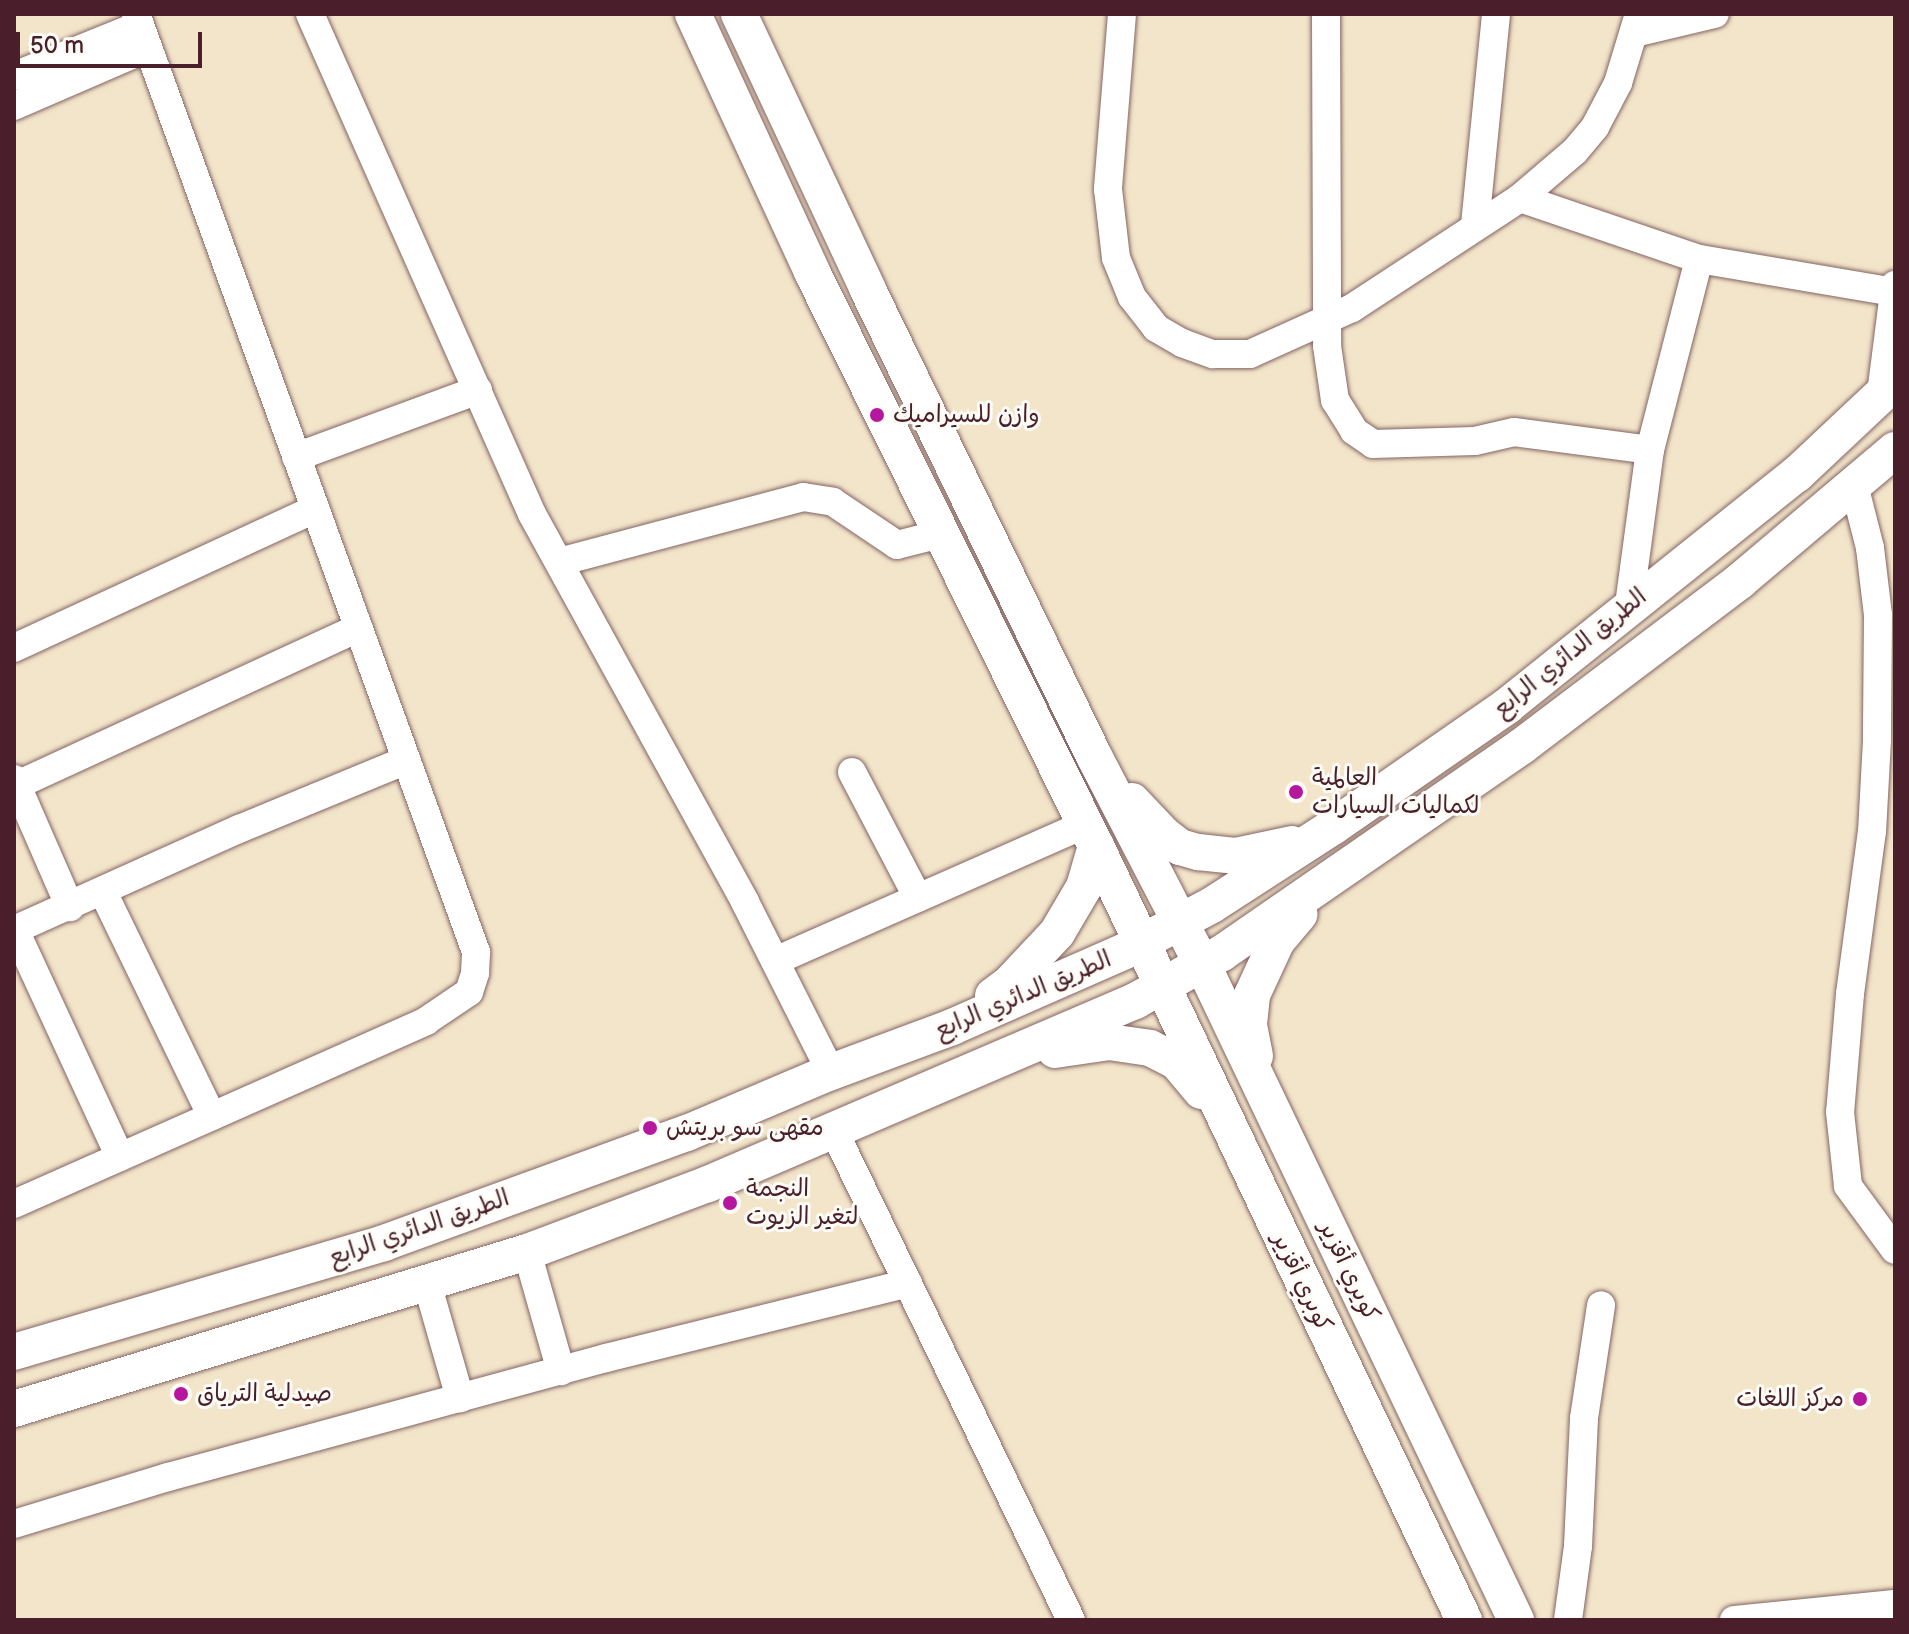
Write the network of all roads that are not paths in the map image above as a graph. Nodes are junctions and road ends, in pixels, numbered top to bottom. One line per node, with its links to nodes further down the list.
1 (310, 14): 18 (street)
2 (693, 14): 24 (main road, كوبري أقزير)
3 (739, 14): 29 (main road)
4 (1122, 14): 16 (street)
5 (1326, 14): 16 (street)
6 (1496, 14): 13 (street)
7 (1715, 14): 8 (street)
8 (1637, 24): 12 (street)
9 (141, 29): 10 (street); 11 (street); 21 (street)
10 (14, 76)
11 (14, 106)
12 (1520, 198): 13 (street); 14 (street)
13 (1475, 225): 16 (street)
14 (1699, 259): 15 (street); 19 (street)
15 (1894, 289): 17 (street)
16 (1327, 321): 19 (street)
17 (1888, 388): 26 (main road, الطريق الدائري الرابع)
18 (478, 390): 21 (street); 25 (street)
19 (1650, 450): 26 (street)
20 (1895, 450): 22 (main road, الطريق الدائري الرابع)
21 (296, 457): 23 (street)
22 (1854, 485): 35 (main road, الطريق الدائري الرابع); 54 (street)
23 (315, 509): 27 (street); 28 (street)
24 (940, 534): 25 (street); 34 (main road, كوبري أقزير)
25 (559, 562): 42 (street)
26 (1629, 605): 33 (main road, الطريق الدائري الرابع)
27 (359, 628): 30 (street); 32 (street)
28 (14, 648)
29 (1094, 756): 33 (main road); 39 (main road, كويري أقزير)
30 (406, 760): 36 (street); 49 (street)
31 (852, 772): 37 (street)
32 (15, 782): 38 (street)
33 (1334, 826): 39 (main road, الطريق الدائري الرابع)
34 (1091, 835): 37 (street); 41 (main road, كوبري أقزير); 45 (main road)
35 (1327, 883): 43 (main road, الطريق الدائري الرابع); 48 (main road)
36 (103, 892): 38 (street); 49 (street)
37 (918, 898): 42 (street)
38 (70, 907): 40 (street)
39 (1181, 922): 41 (main road, الطريق الدائري الرابع); 43 (main road, كويري أقزير)
40 (15, 930): 52 (street)
41 (1141, 943): 44 (main road, كوبري أقزير); 45 (main road, الطريق الدائري الرابع)
42 (775, 961): 47 (street)
43 (1202, 964): 44 (main road, الطريق الدائري الرابع); 48 (main road, كويري أقزير)
44 (1162, 986): 46 (main road, الطريق الدائري الرابع); 51 (main road, كوبري أقزير)
45 (952, 1027): 47 (main road, الطريق الدائري الرابع)
46 (994, 1062): 50 (main road, الطريق الدائري الرابع); 51 (main road)
47 (831, 1072): 59 (main road, الطريق الدائري الرابع)
48 (1272, 1111): 67 (main road, كويري أقزير)
49 (212, 1116): 52 (street)
50 (834, 1131): 55 (main road, الطريق الدائري الرابع); 57 (street)
51 (1231, 1133): 66 (main road, كوبري أقزير)
52 (120, 1157): 53 (street)
53 (14, 1204)
54 (1895, 1250)
55 (527, 1252): 56 (main road, الطريق الدائري الرابع); 60 (street)
56 (427, 1283): 61 (street); 62 (main road, الطريق الدائري الرابع)
57 (908, 1283): 60 (street); 65 (street)
58 (1601, 1305): 68 (street)
59 (14, 1352)
60 (561, 1371): 61 (street)
61 (460, 1398): 63 (street)
62 (14, 1409)
63 (14, 1524)
64 (1895, 1604): 69 (street)
65 (1071, 1620)
66 (1464, 1620)
67 (1516, 1620)
68 (1568, 1620)
69 (1734, 1620)

